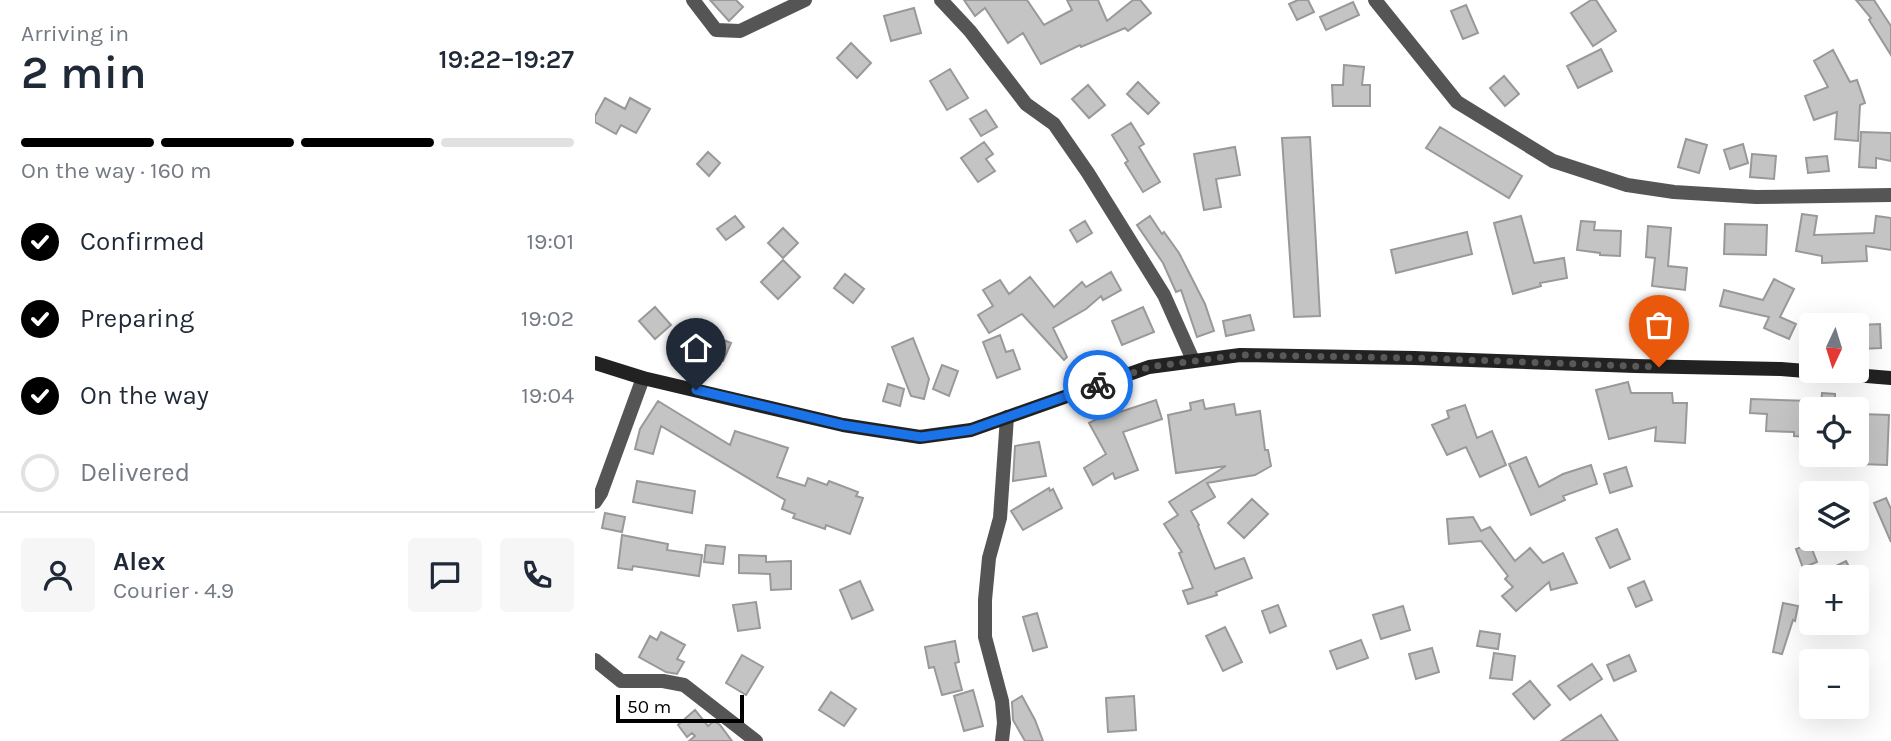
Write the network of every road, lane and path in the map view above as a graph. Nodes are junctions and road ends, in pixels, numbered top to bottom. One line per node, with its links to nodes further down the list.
1 (693, 0): 2 (street)
2 (805, 0)
3 (941, 0): 6 (street)
4 (1375, 0): 5 (street)
5 (1891, 195)
6 (1193, 360): 9 (main road); 10 (main road)
7 (595, 363): 8 (main road)
8 (643, 378): 10 (main road); 11 (street)
9 (1891, 378)
10 (1007, 416): 14 (street)
11 (595, 502)
12 (595, 660): 13 (street)
13 (756, 741)
14 (1002, 741)

